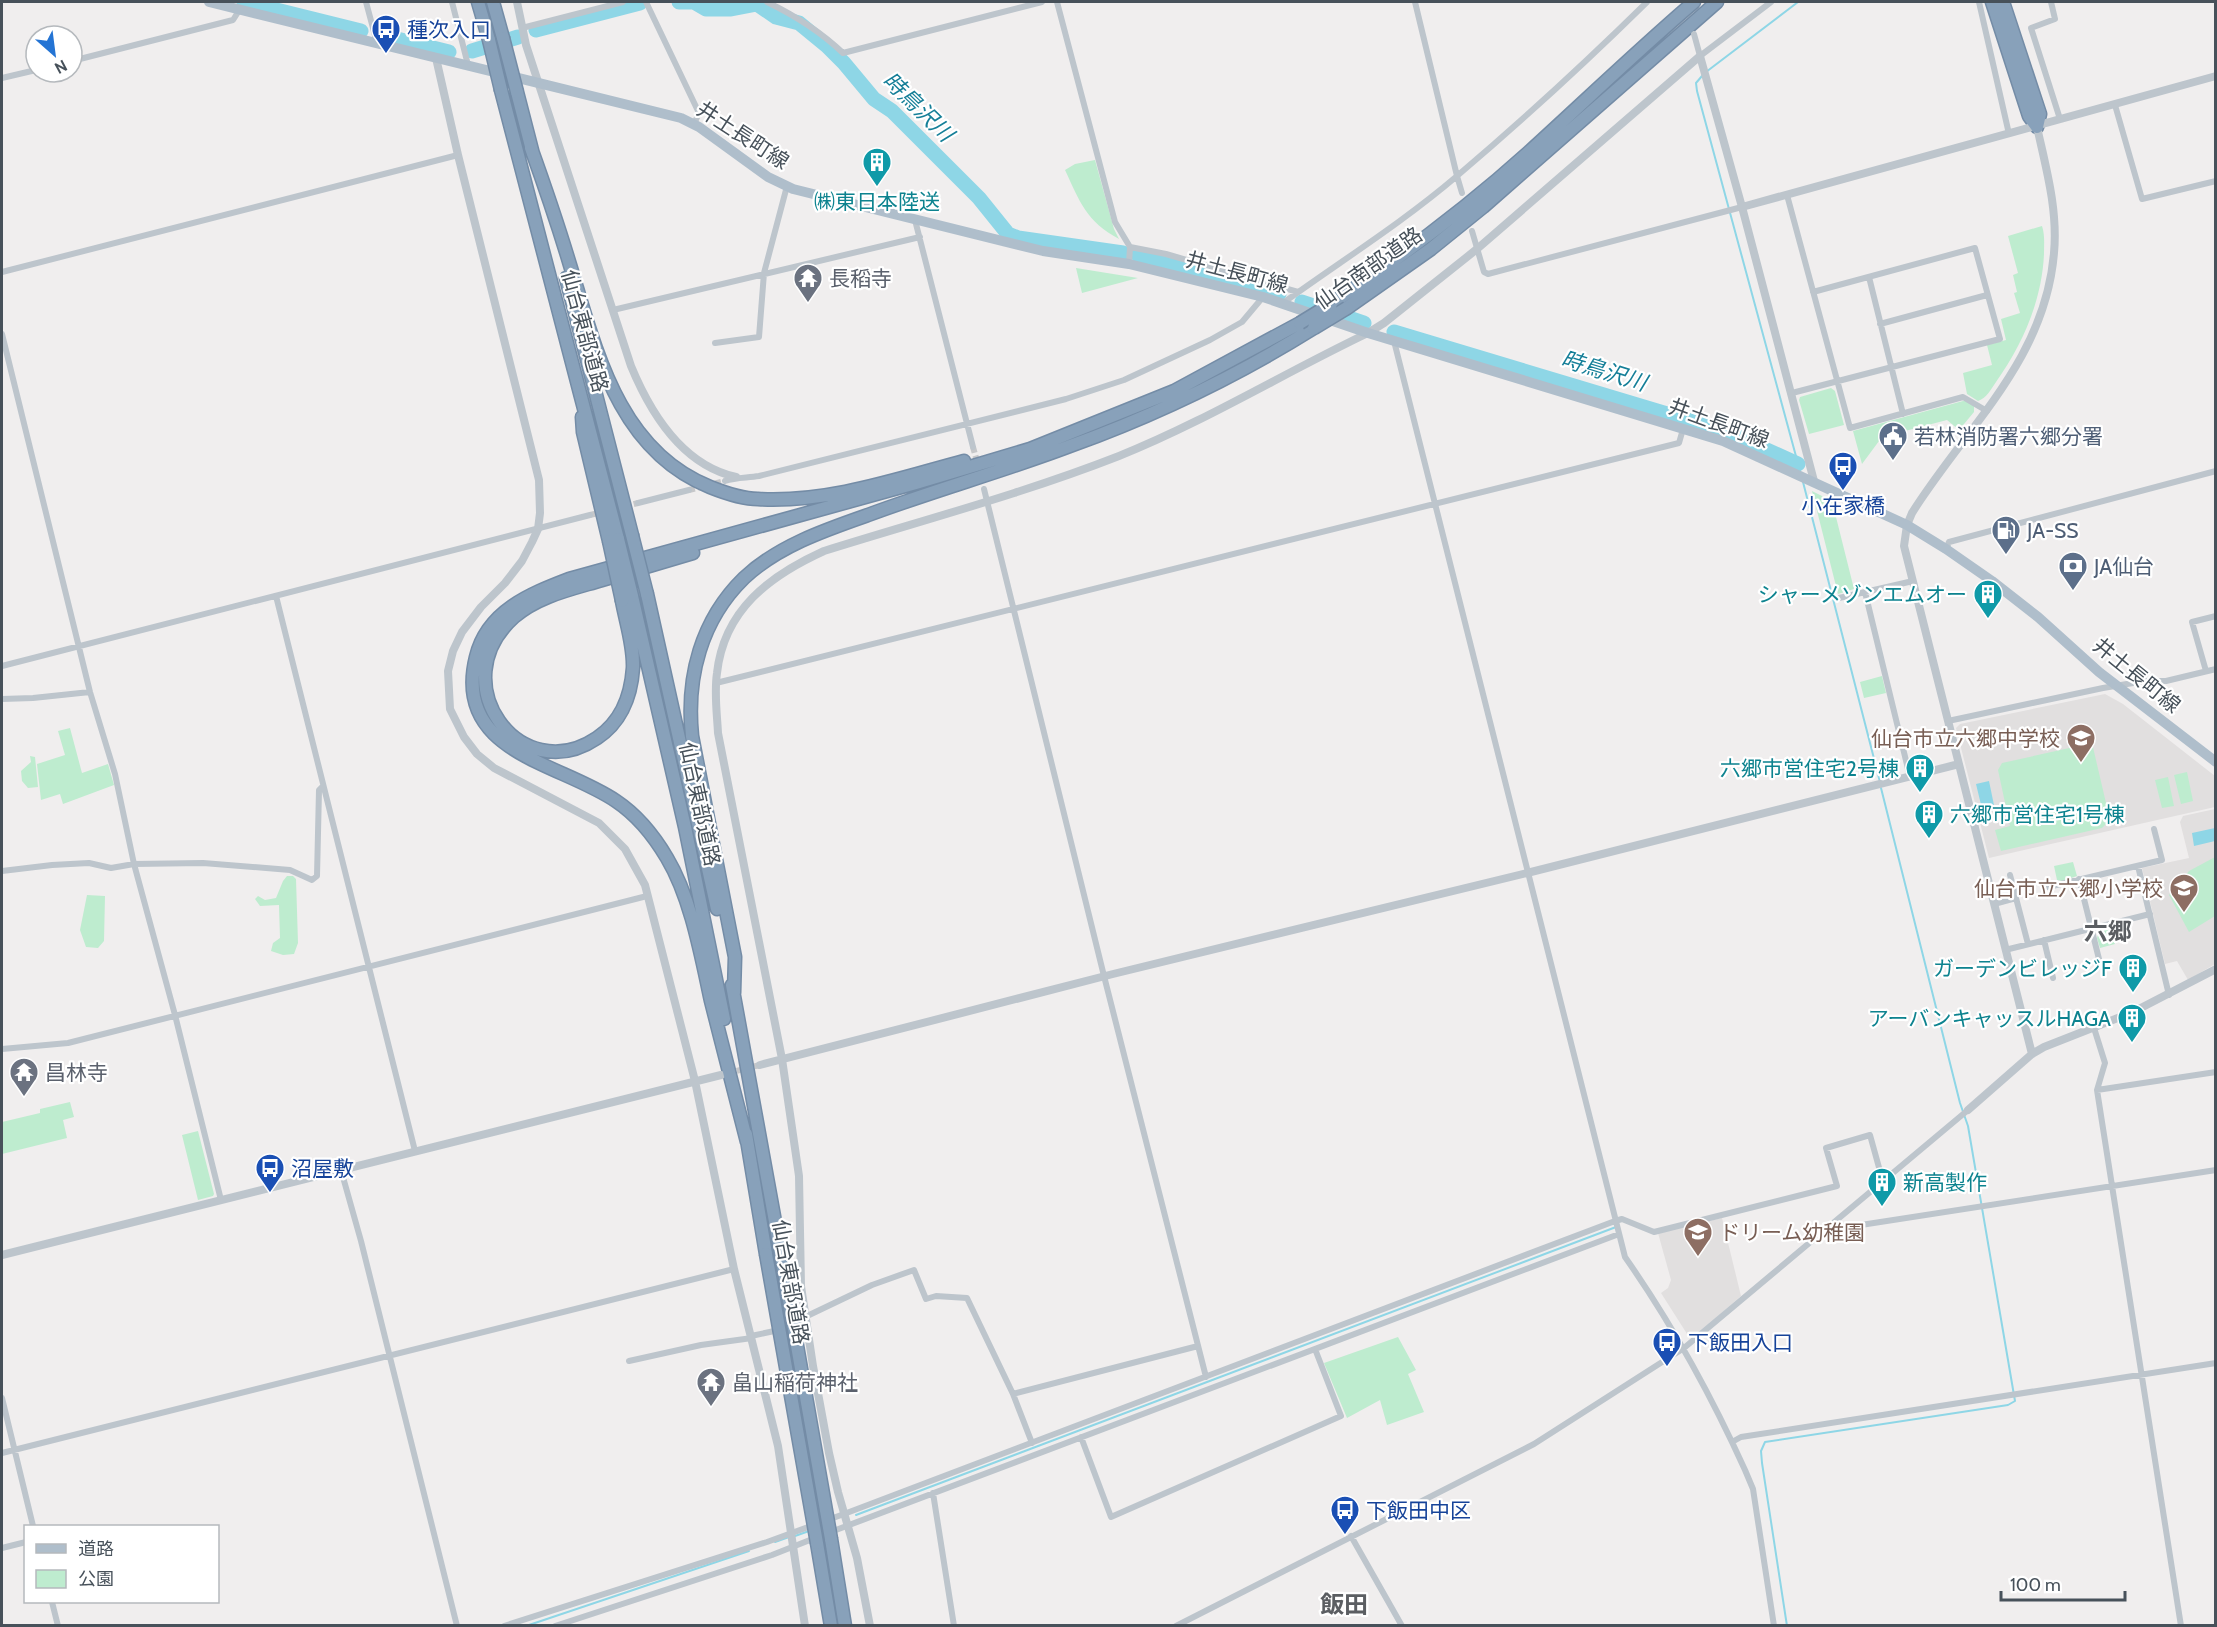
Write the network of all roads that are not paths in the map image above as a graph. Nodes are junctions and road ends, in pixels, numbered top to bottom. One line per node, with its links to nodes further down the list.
1 (209, 2): 23 (main road, 井土長町線)
2 (366, 2): 27 (street)
3 (452, 2): 31 (street)
4 (478, 2): 97 (highway, 仙台東部道路, bridge)
5 (493, 2): 42 (highway, 仙台東部道路, bridge)
6 (517, 2): 24 (street)
7 (623, 2): 24 (street)
8 (646, 2): 39 (street)
9 (767, 2): 10 (street)
10 (1042, 2)
11 (1057, 2): 53 (street)
12 (1415, 2): 44 (street)
13 (1647, 2): 44 (street)
14 (1681, 2): 36 (highway)
15 (1694, 2): 36 (highway, 仙台南部道路)
16 (1717, 2): 26 (highway, 仙台南部道路)
17 (1728, 2): 26 (highway)
18 (1771, 2): 28 (street)
19 (1979, 2): 41 (street)
20 (1992, 2): 40 (highway)
21 (2003, 2): 40 (highway)
22 (2050, 2): 38 (street)
23 (240, 9): 27 (main road, 井土長町線); 29 (street)
24 (522, 28): 35 (street)
25 (1694, 34): 28 (street)
26 (1677, 35): 80 (highway, 仙台南部道路, bridge)
27 (377, 44): 30 (main road, 井土長町線)
28 (1700, 56): 49 (street); 54 (street)
29 (84, 58)
30 (436, 58): 31 (main road, 井土長町線); 43 (street)
31 (468, 65): 35 (main road, 井土長町線)
32 (24, 73): 34 (street)
33 (2216, 76): 37 (street)
34 (2, 78)
35 (539, 82): 39 (main road, 井土長町線); 64 (street)
36 (1592, 93): 77 (highway, 仙台南部道路, bridge)
37 (2115, 105): 38 (street); 45 (street)
38 (2060, 119): 40 (street)
39 (694, 124): 46 (main road, 井土長町線)
40 (2037, 127): 41 (street); 73 (street)
41 (2009, 134): 48 (street)
42 (531, 148): 77 (highway); 134 (highway, 仙台東部道路, bridge)
43 (458, 155): 56 (street); 91 (street)
44 (1457, 176): 47 (street); 59 (street)
45 (2216, 181)
46 (787, 186): 50 (main road, 井土長町線); 57 (street)
47 (1462, 193)
48 (1787, 195): 49 (street); 60 (street)
49 (1739, 208): 54 (street); 72 (street)
50 (915, 220): 52 (street); 55 (main road, 井土長町線)
51 (1472, 231): 54 (street)
52 (920, 237): 57 (street); 75 (street)
53 (1130, 247): 55 (street); 59 (street)
54 (1477, 249): 66 (street)
55 (1130, 264): 62 (main road, 井土長町線)
56 (2, 272)
57 (764, 273): 64 (street); 69 (street)
58 (1869, 278): 60 (street); 61 (street); 65 (street)
59 (1298, 292): 63 (street)
60 (1813, 292): 71 (street)
61 (1988, 295): 65 (street); 70 (street)
62 (1263, 297): 63 (main road, 井土長町線); 75 (street)
63 (1282, 304): 66 (main road, 井土長町線)
64 (613, 310): 81 (street)
65 (1880, 324): 70 (street)
66 (1368, 333): 68 (main road, 井土長町線); 87 (street)
67 (2, 334): 100 (street)
68 (1394, 341): 76 (main road, 井土長町線); 88 (street)
69 (715, 343)
70 (1891, 366): 71 (street); 74 (street)
71 (1837, 381): 72 (street); 74 (street)
72 (1792, 393): 82 (street)
73 (1987, 411): 74 (street); 90 (street)
74 (1903, 414)
75 (968, 424): 78 (street); 81 (street)
76 (1683, 429): 82 (main road, 井土長町線); 88 (street)
77 (1058, 437): 147 (highway)
78 (973, 447)
79 (2216, 471): 92 (street)
80 (984, 475): 97 (highway); 134 (highway)
81 (736, 477): 83 (street)
82 (1811, 480): 90 (main road, 井土長町線)
83 (725, 481)
84 (984, 489): 87 (street)
85 (689, 490): 86 (street)
86 (638, 503)
87 (988, 503): 98 (street); 104 (street)
88 (1435, 504): 98 (street); 117 (street)
89 (590, 515): 91 (street)
90 (1907, 525): 92 (main road, 井土長町線); 93 (street)
91 (538, 530): 95 (street); 121 (street)
92 (1946, 549): 105 (main road, 井土長町線)
93 (1913, 581): 94 (street); 108 (street)
94 (1865, 592): 96 (street); 111 (street)
95 (276, 596): 100 (street); 112 (street)
96 (1839, 598)
97 (627, 599): 147 (highway, 仙台東部道路)
98 (1015, 609): 104 (street); 132 (street)
99 (2216, 616): 103 (street)
100 (79, 646): 101 (street); 106 (street)
101 (2, 666)
102 (2216, 669): 103 (street)
103 (2206, 671): 105 (street)
104 (716, 683): 140 (street)
105 (2118, 686): 108 (street); 109 (main road, 井土長町線)
106 (90, 692): 107 (street); 114 (street)
107 (2, 699)
108 (1948, 721): 110 (street)
109 (2216, 762)
110 (1959, 764): 111 (street); 123 (street)
111 (1910, 777): 117 (street)
112 (323, 786): 114 (street); 130 (street)
113 (2154, 829): 115 (street)
114 (134, 864): 116 (street); 136 (street)
115 (2138, 866): 119 (street); 124 (street)
116 (2, 871)
117 (1527, 873): 132 (street); 155 (street)
118 (2010, 875): 122 (street)
119 (2079, 879): 120 (street); 125 (street)
120 (2048, 887)
121 (648, 896): 130 (street); 144 (street)
122 (2016, 898): 123 (street); 127 (street)
123 (1994, 904): 128 (street)
124 (2150, 914): 125 (street); 135 (street)
125 (2092, 928): 126 (street); 129 (street)
126 (2044, 940): 127 (street); 133 (street)
127 (2028, 945): 128 (street)
128 (2005, 951): 139 (street)
129 (2099, 959)
130 (368, 966): 136 (street); 148 (street)
131 (2216, 969): 135 (street)
132 (1104, 976): 140 (street); 160 (street)
133 (2053, 978)
134 (734, 993): 191 (highway, 仙台東部道路, bridge)
135 (2169, 995): 137 (street)
136 (175, 1015): 138 (street); 153 (street)
137 (2094, 1028): 139 (street); 145 (street)
138 (2, 1049)
139 (2032, 1054): 146 (street)
140 (782, 1059): 141 (street); 158 (street)
141 (760, 1065)
142 (2216, 1072): 145 (street)
143 (721, 1075): 144 (street)
144 (695, 1080): 148 (street); 157 (street)
145 (2097, 1090): 152 (street)
146 (1968, 1110): 151 (street)
147 (747, 1142): 190 (highway, 仙台東部道路, bridge)
148 (415, 1151): 149 (street)
149 (341, 1170): 153 (street); 163 (street)
150 (2216, 1170): 152 (street)
151 (1883, 1182): 154 (street); 155 (street)
152 (2112, 1185): 154 (street); 166 (street)
153 (221, 1200): 156 (street)
154 (1830, 1227): 161 (street)
155 (1617, 1228): 161 (street); 162 (street); 167 (street)
156 (2, 1255)
157 (734, 1269): 159 (street); 163 (street)
158 (806, 1320): 159 (street); 168 (street); 176 (street)
159 (751, 1337): 164 (street); 180 (street)
160 (1198, 1346): 167 (street); 168 (street)
161 (1684, 1348): 171 (street); 179 (street)
162 (1315, 1349): 170 (street); 170 (street)
163 (389, 1356): 173 (street); 186 (street)
164 (629, 1361)
165 (2216, 1363): 166 (street)
166 (2142, 1374): 171 (street); 198 (street)
167 (1206, 1377): 172 (street)
168 (1013, 1394): 172 (street)
169 (2, 1398): 173 (street)
170 (1081, 1437): 175 (street)
171 (1732, 1442): 197 (street)
172 (1032, 1443): 176 (street)
173 (14, 1450): 174 (street); 177 (street)
174 (2, 1453)
175 (933, 1493): 178 (street); 193 (street)
176 (844, 1514): 178 (street); 180 (street)
177 (33, 1525)
178 (848, 1525): 180 (street); 192 (street)
179 (1351, 1536): 184 (street); 196 (street)
180 (791, 1540): 187 (street); 188 (street); 189 (street)
181 (24, 1542): 182 (street)
182 (2, 1548)
183 (52, 1603): 185 (street)
184 (1191, 1618): 194 (street); 195 (street)
185 (58, 1626)
186 (457, 1626)
187 (504, 1626)
188 (555, 1626)
189 (805, 1626)
190 (831, 1626)
191 (845, 1626)
192 (870, 1626)
193 (954, 1626)
194 (1176, 1626)
195 (1194, 1626)
196 (1402, 1626)
197 (1774, 1626)
198 (2181, 1626)

